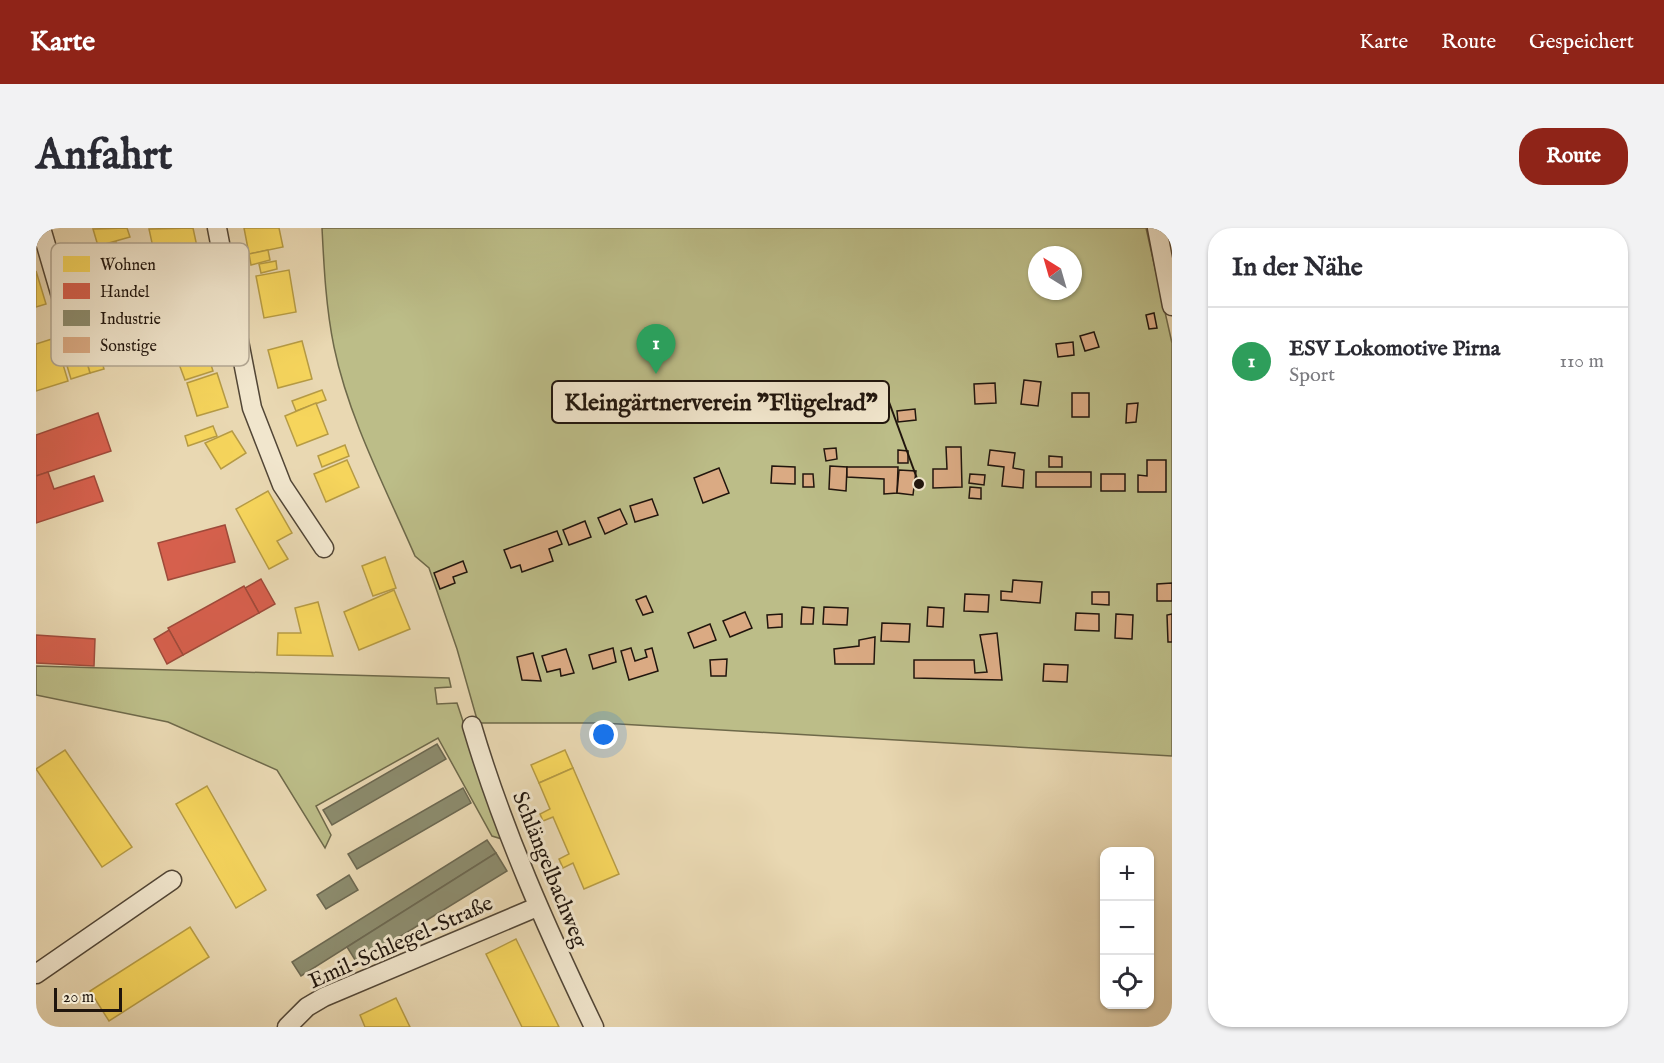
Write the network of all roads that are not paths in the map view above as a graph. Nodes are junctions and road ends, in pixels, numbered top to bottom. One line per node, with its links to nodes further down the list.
1 (41, 228): 5 (street)
2 (217, 228): 4 (street)
3 (1157, 228): 6 (street)
4 (220, 243)
5 (51, 264)
6 (1172, 306)
7 (244, 366): 8 (street)
8 (324, 548)
9 (472, 726): 11 (street, Schlängelbachweg)
10 (172, 880): 12 (street)
11 (537, 908): 13 (street, Emil-Schlegel-Straße); 14 (street, Schlängelbachweg)
12 (36, 974)
13 (287, 1027)
14 (594, 1027)

